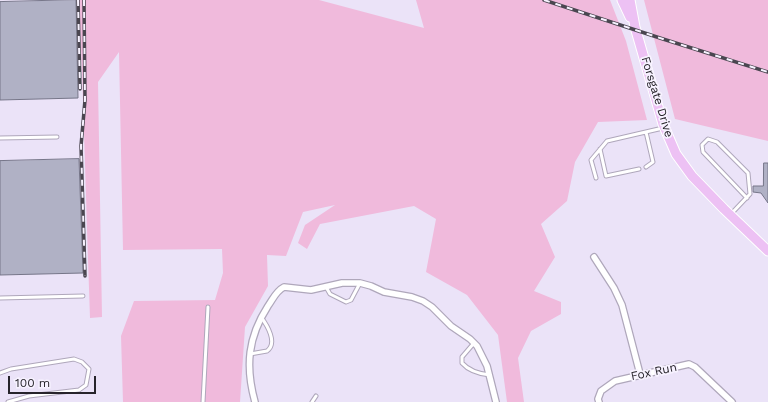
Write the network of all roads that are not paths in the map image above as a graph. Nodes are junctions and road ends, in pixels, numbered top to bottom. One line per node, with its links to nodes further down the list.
1 (622, 0): 3 (main road, Forsgate Drive)
2 (630, 0): 3 (main road, Forsgate Drive)
3 (636, 27): 4 (main road, Forsgate Drive)
4 (664, 127): 5 (lane); 13 (main road, Forsgate Drive)
5 (646, 132): 8 (lane); 9 (lane)
6 (57, 137): 7 (lane)
7 (0, 138)
8 (600, 149): 10 (lane); 11 (lane)
9 (646, 167)
10 (638, 169)
11 (596, 178)
12 (747, 198): 12 (lane); 13 (lane)
13 (730, 215): 14 (main road, Forsgate Drive)
14 (768, 251)
15 (594, 257): 25 (street)
16 (360, 283): 17 (street); 17 (lane); 22 (street)
17 (326, 287): 21 (street)
18 (83, 296): 19 (lane)
19 (0, 298)
20 (208, 307): 29 (lane)
21 (261, 317): 23 (street); 23 (lane)
22 (474, 343): 26 (street); 26 (lane)
23 (250, 354): 30 (street)
24 (0, 373): 28 (lane)
25 (640, 374): 33 (street, Fox Run); 34 (street, Fox Run)
26 (490, 375): 32 (street)
27 (316, 396): 31 (lane)
28 (8, 402)
29 (202, 402)
30 (255, 402)
31 (312, 402)
32 (496, 402)
33 (599, 402)
34 (732, 402)

